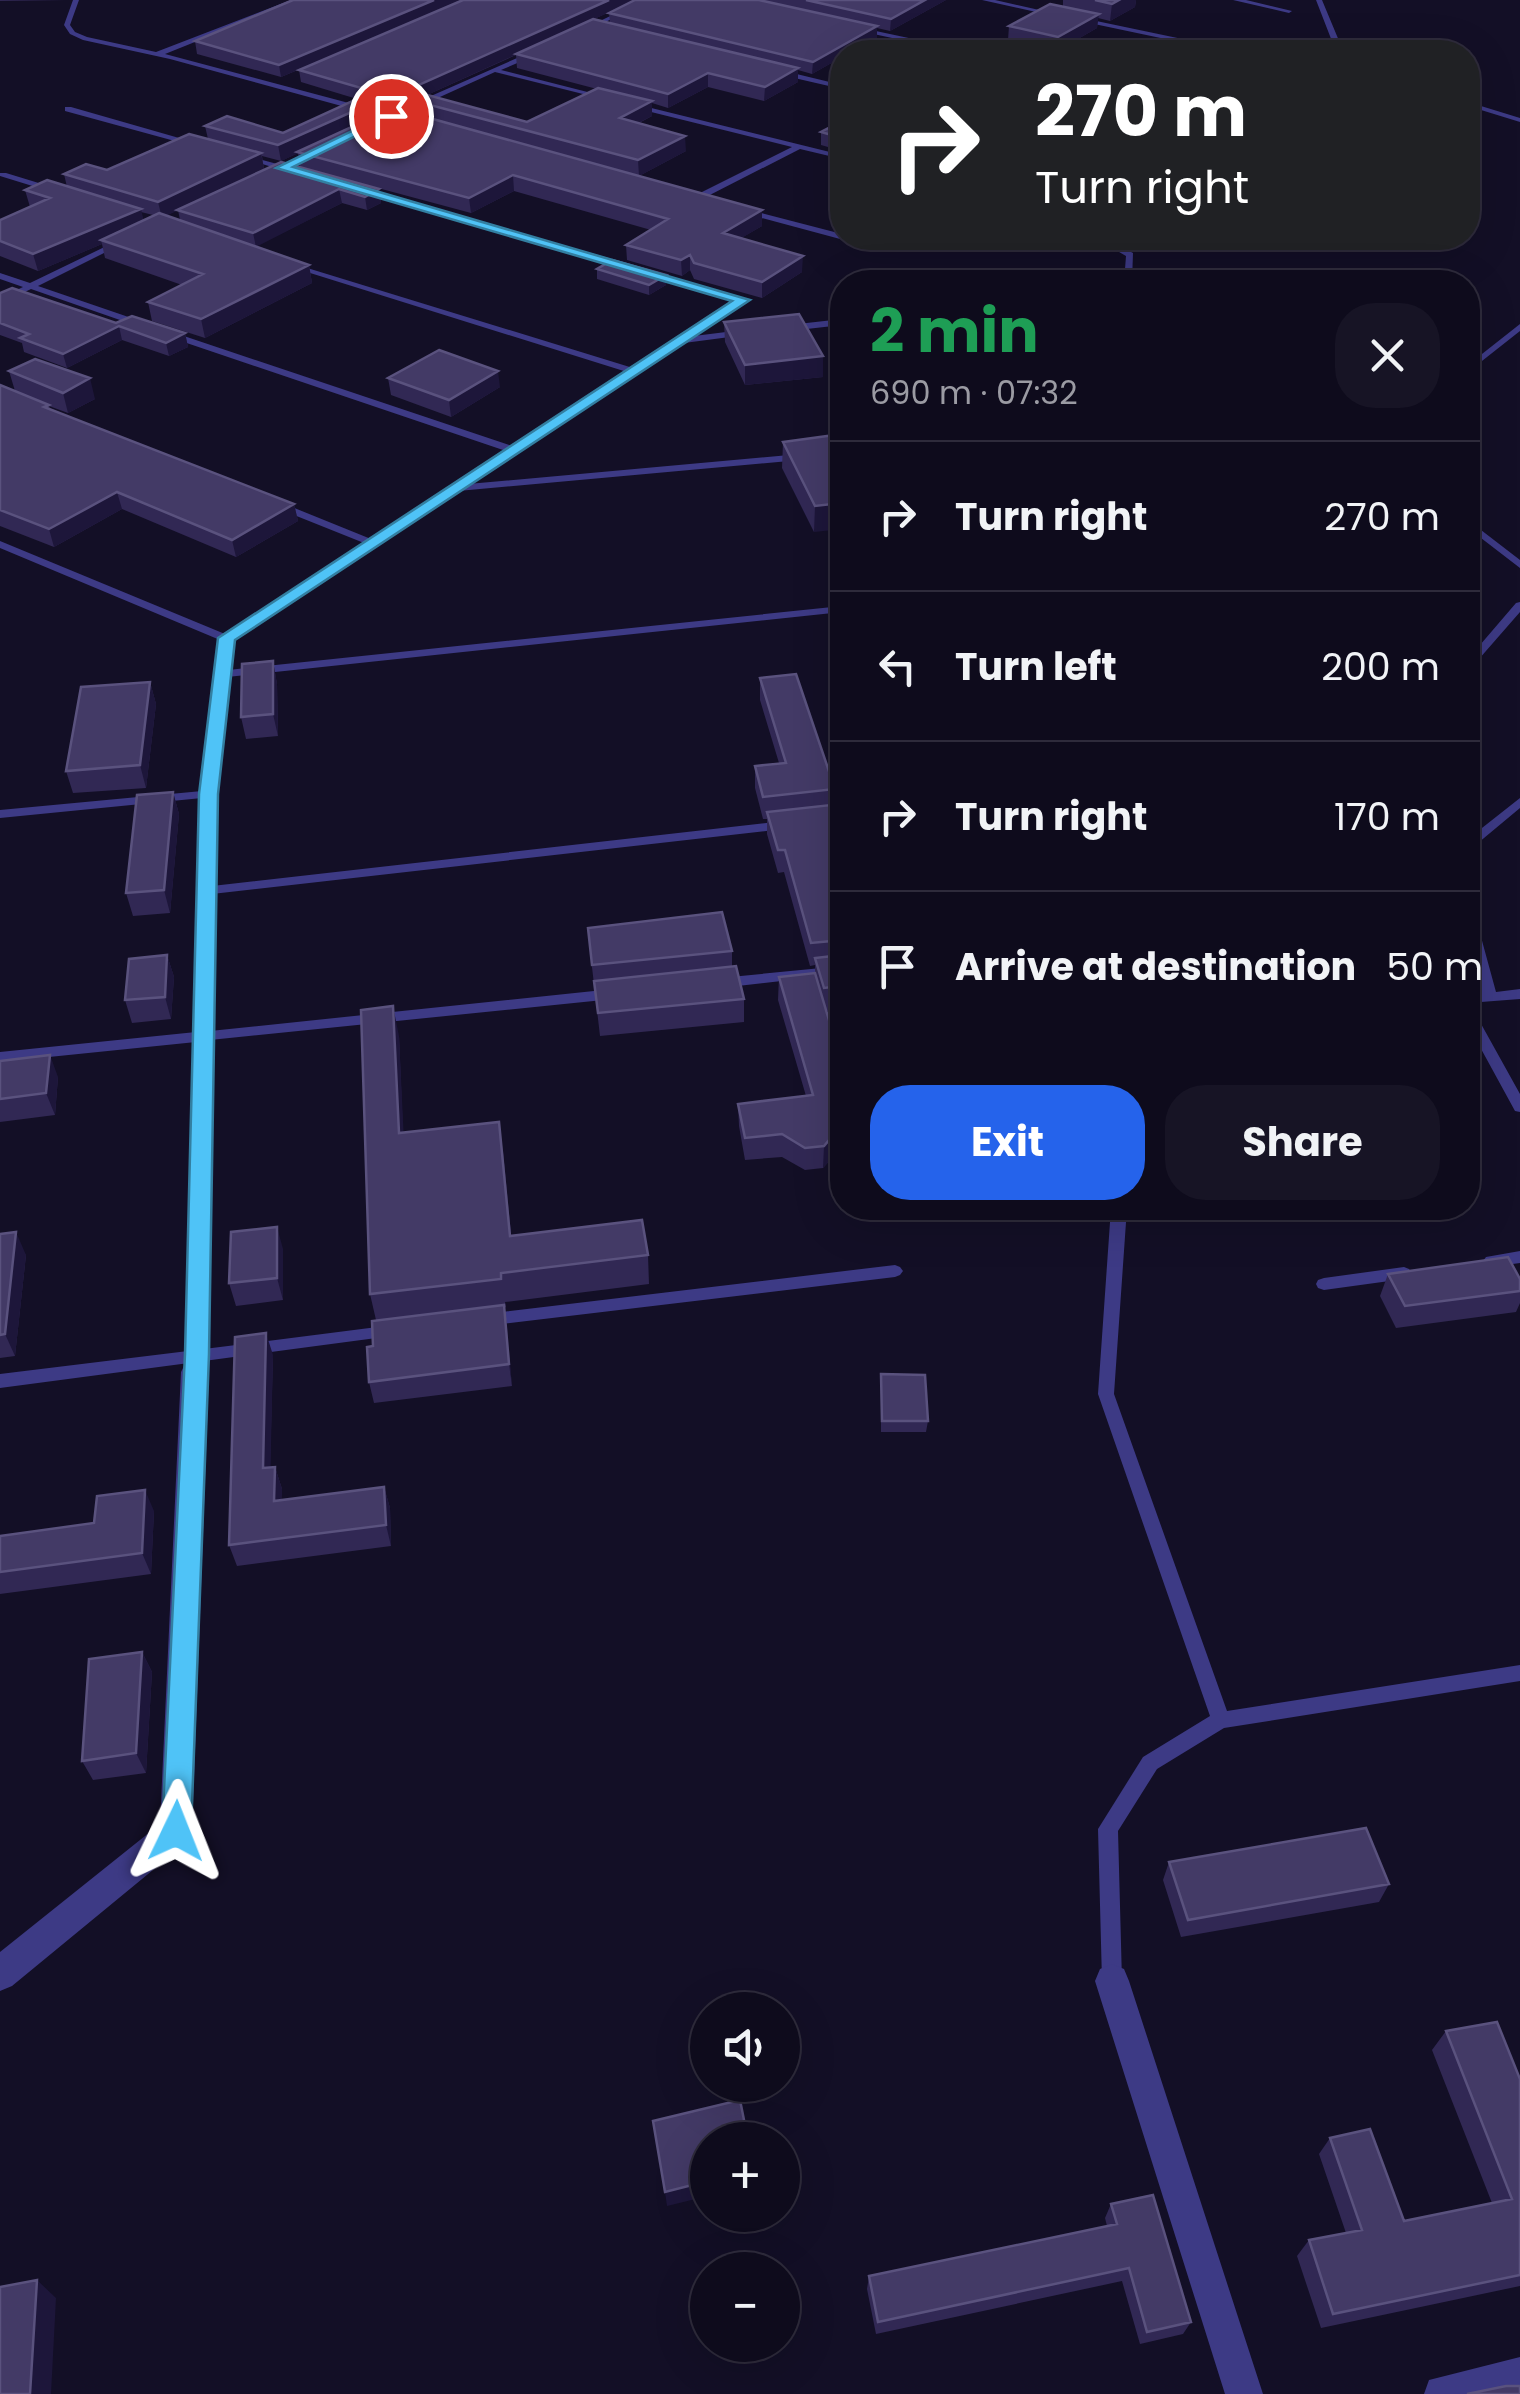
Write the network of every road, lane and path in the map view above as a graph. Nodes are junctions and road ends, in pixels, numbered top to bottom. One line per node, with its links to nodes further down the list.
1 (76, 0): 18 (lane)
2 (297, 0): 18 (lane)
3 (650, 0): 10 (lane)
4 (985, 0): 8 (lane)
5 (1236, 0): 7 (lane)
6 (1319, 0): 16 (lane)
7 (1289, 11)
8 (1060, 16)
9 (1079, 20): 15 (lane)
10 (592, 26): 12 (lane); 13 (lane)
11 (855, 28): 14 (lane)
12 (611, 31)
13 (576, 34)
14 (910, 40)
15 (1176, 40)
16 (1335, 40)
17 (543, 48): 20 (lane)
18 (157, 54): 23 (lane)
19 (765, 68): 22 (lane)
20 (494, 70): 24 (lane); 28 (lane)
21 (295, 78): 23 (lane)
22 (830, 84)
23 (276, 86): 28 (lane)
24 (609, 98)
25 (628, 103): 33 (lane)
26 (68, 108): 34 (lane)
27 (1480, 108): 29 (lane)
28 (391, 116): 30 (lane); 31 (lane)
29 (1520, 120)
30 (410, 121)
31 (375, 124)
32 (329, 146): 37 (lane)
33 (800, 146): 36 (lane); 44 (lane)
34 (211, 148)
35 (229, 153): 37 (lane)
36 (830, 154)
37 (282, 168): 38 (lane); 40 (lane)
38 (302, 173)
39 (3, 175): 42 (lane)
40 (265, 176)
41 (340, 184): 59 (lane)
42 (56, 191)
43 (678, 192): 44 (lane)
44 (696, 198): 45 (lane)
45 (715, 202)
46 (733, 207): 47 (lane)
47 (830, 233)
48 (128, 240): 53 (lane)
49 (1121, 250): 51 (lane)
50 (274, 259): 61 (lane)
51 (1129, 270)
52 (0, 276): 53 (lane)
53 (31, 286): 54 (lane); 62 (lane)
54 (0, 302)
55 (830, 323): 57 (lane)
56 (1520, 327): 60 (lane)
57 (771, 330)
58 (753, 332): 59 (lane)
59 (681, 340): 61 (lane)
60 (1480, 359)
61 (634, 371): 62 (lane)
62 (513, 450): 64 (lane)
63 (804, 457): 64 (lane)
64 (456, 488): 67 (lane)
65 (266, 500): 67 (lane)
66 (1480, 532): 69 (lane)
67 (372, 542): 72 (lane)
68 (0, 544): 72 (lane)
69 (1520, 564)
70 (1520, 605): 73 (lane)
71 (830, 610): 74 (lane)
72 (226, 638): 74 (lane)
73 (1480, 651)
74 (222, 674): 75 (lane)
75 (208, 794): 77 (lane); 80 (lane)
76 (1520, 802): 79 (lane)
77 (0, 814)
78 (804, 823): 80 (lane)
79 (1480, 835)
80 (206, 891): 89 (lane)
81 (1480, 959): 86 (lane)
82 (830, 971): 83 (lane)
83 (707, 984)
84 (629, 992): 89 (lane)
85 (1520, 994): 86 (lane)
86 (1490, 996): 87 (lane)
87 (1480, 997)
88 (1480, 1034): 91 (lane)
89 (203, 1036): 90 (lane); 100 (lane)
90 (0, 1057)
91 (1520, 1106)
92 (1118, 1220): 103 (lane)
93 (1520, 1256): 94 (lane)
94 (1481, 1262)
95 (1422, 1270): 97 (lane)
96 (895, 1271): 98 (lane)
97 (1324, 1284)
98 (468, 1322)
99 (410, 1328): 100 (lane)
100 (196, 1363): 101 (lane); 104 (street)
101 (0, 1382)
102 (1520, 1673): 103 (lane)
103 (1222, 1720): 105 (lane)
104 (0, 1974)
105 (1112, 1980): 107 (street)
106 (1520, 2376): 108 (street)
107 (1244, 2394)
108 (1443, 2394)

